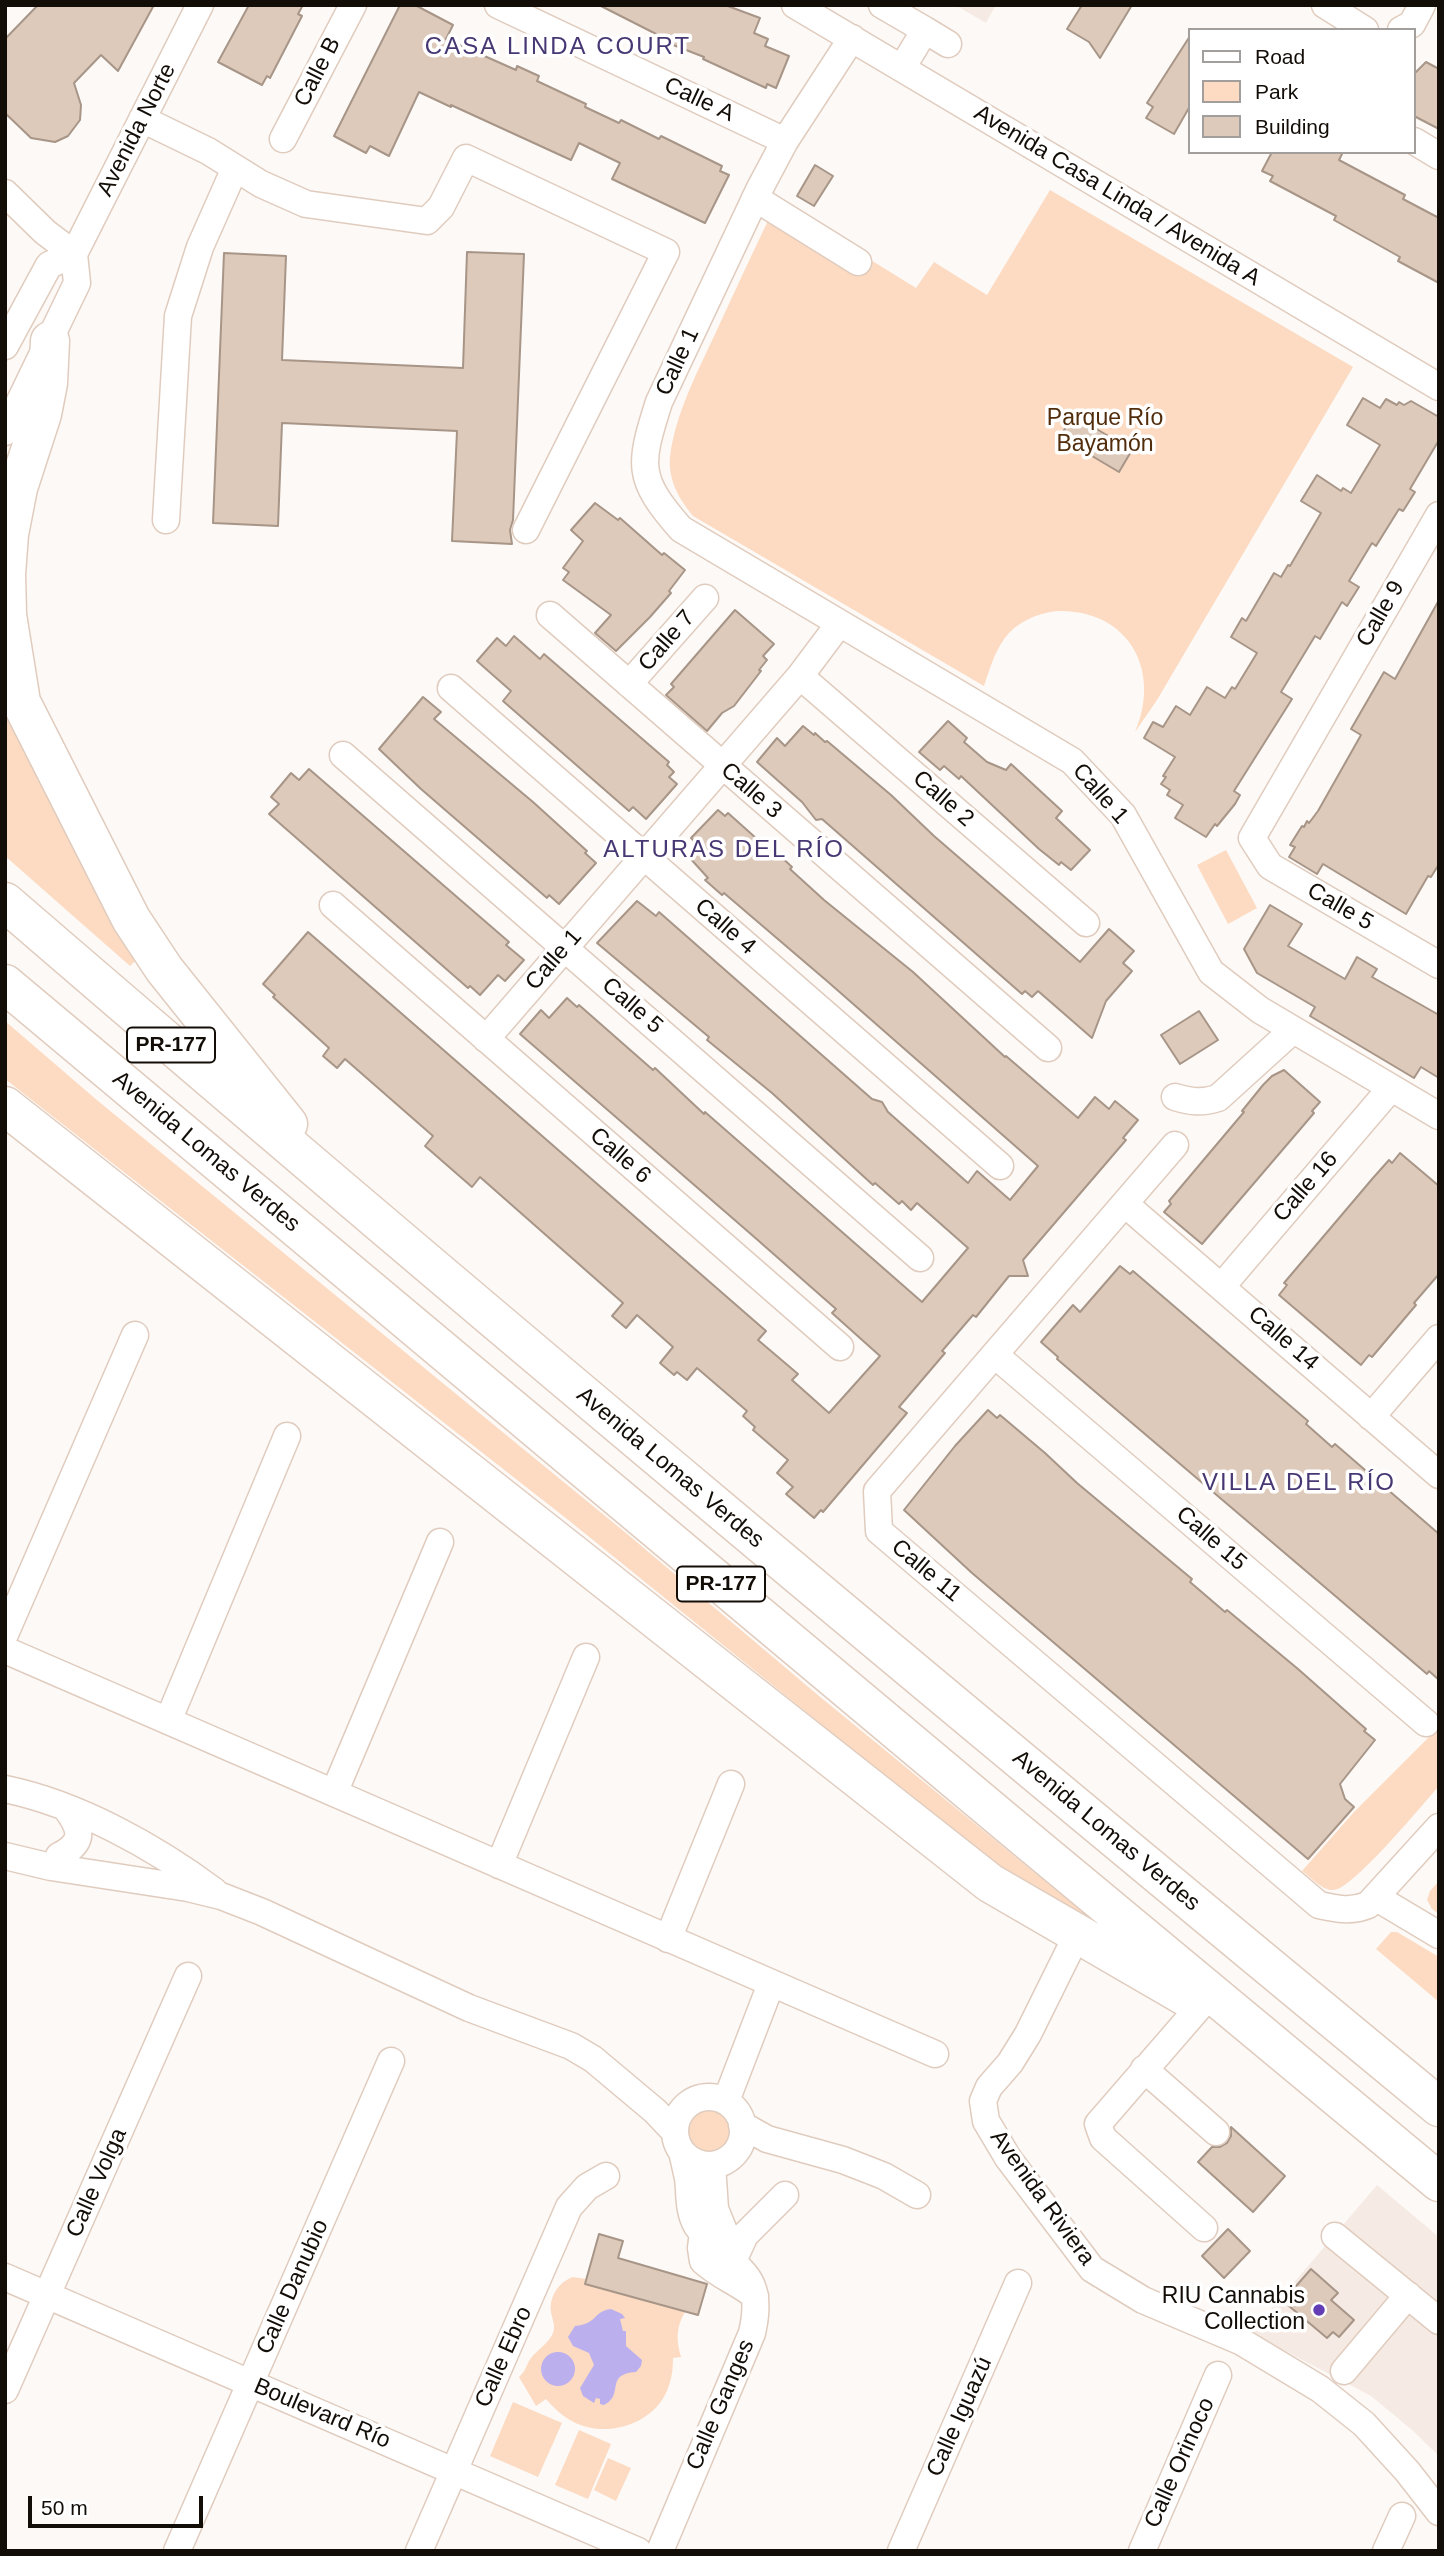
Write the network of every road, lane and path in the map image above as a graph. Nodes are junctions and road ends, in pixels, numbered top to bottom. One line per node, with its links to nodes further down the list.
1 (200, 5): 14 (street, Avenida Norte)
2 (352, 5): 15 (street, Calle B)
3 (498, 5): 16 (street, Calle A)
4 (795, 5): 11 (street, Avenida Casa Linda / Avenida A)
5 (881, 5): 10 (street)
6 (1325, 5): 8 (street)
7 (1422, 5): 9 (street)
8 (1362, 28)
9 (1405, 28)
10 (925, 30): 12 (street); 13 (street)
11 (852, 38): 13 (street, Avenida Casa Linda / Avenida A); 16 (street, Calle 1)
12 (948, 44)
13 (902, 68): 26 (street, Avenida Casa Linda / Avenida A)
14 (142, 119): 19 (street); 22 (street, Avenida Norte)
15 (283, 139)
16 (785, 141): 21 (street, Calle 1)
17 (1416, 142): 18 (street)
18 (1439, 156)
19 (236, 168): 28 (street); 30 (street)
20 (5, 192): 22 (street)
21 (755, 198): 23 (street); 33 (street, Calle 1)
22 (74, 254): 24 (street, Avenida Norte); 25 (street)
23 (858, 262)
24 (50, 341): 27 (street, Avenida Norte); 37 (highway)
25 (5, 346)
26 (1439, 387)
27 (5, 432)
28 (166, 520)
29 (1435, 528): 40 (street, Calle 9)
30 (526, 530)
31 (705, 598): 35 (street, Calle 7)
32 (550, 615): 35 (street, Calle 3)
33 (839, 624): 34 (street, Calle 1); 48 (street, Calle 1)
34 (800, 676): 39 (street, Calle 1); 44 (street, Calle 2)
35 (629, 684): 39 (street, Calle 3)
36 (451, 688): 41 (street, Calle 4)
37 (13, 694): 57 (highway)
38 (343, 755): 45 (street, Calle 5)
39 (722, 765): 41 (street, Calle 1); 50 (street, Calle 3)
40 (1252, 838): 46 (street, Calle 5)
41 (643, 857): 45 (street, Calle 1); 56 (street, Calle 4)
42 (5, 902): 57 (highway, Avenida Lomas Verdes / PR-177)
43 (333, 905): 49 (street, Calle 6)
44 (1086, 923)
45 (565, 948): 49 (street, Calle 1); 59 (street, Calle 5)
46 (1435, 953)
47 (5, 984): 95 (highway, Avenida Lomas Verdes / PR-177)
48 (1293, 1030): 51 (street); 52 (street)
49 (486, 1038): 63 (street, Calle 6)
50 (1048, 1048)
51 (1391, 1088): 54 (street); 60 (street, Calle 16)
52 (1175, 1097)
53 (5, 1106): 86 (highway)
54 (1439, 1116)
55 (1174, 1145): 58 (street, Calle 11)
56 (1000, 1166)
57 (336, 1187): 99 (highway, Avenida Lomas Verdes / PR-177)
58 (1125, 1204): 60 (street, Calle 14); 64 (street, Calle 11)
59 (920, 1258)
60 (1222, 1286): 65 (street, Calle 14)
61 (135, 1335): 69 (street)
62 (1439, 1338): 65 (street)
63 (840, 1347)
64 (995, 1355): 73 (street, Calle 15); 85 (street, Calle 11)
65 (1371, 1416): 67 (street, Calle 14)
66 (287, 1436): 72 (street)
67 (1439, 1475)
68 (440, 1542): 76 (street)
69 (5, 1634)
70 (5, 1650): 72 (street)
71 (586, 1657): 82 (street)
72 (168, 1721): 76 (street)
73 (1426, 1723)
74 (731, 1784): 88 (street)
75 (5, 1789): 77 (street)
76 (334, 1793): 82 (street)
77 (66, 1808): 81 (street); 84 (street)
78 (1439, 1827): 85 (street)
79 (5, 1838): 81 (street)
80 (5, 1856): 83 (street)
81 (59, 1856): 83 (street)
82 (499, 1865): 88 (street)
83 (133, 1879): 84 (street)
84 (221, 1896): 93 (street)
85 (1377, 1898): 87 (street)
86 (1077, 1935): 91 (highway); 124 (street, Avenida Riviera)
87 (1439, 1935)
88 (668, 1939): 90 (street)
89 (188, 1976): 115 (street, Calle Volga)
90 (771, 1984): 92 (street); 97 (street)
91 (1201, 2006): 95 (highway); 96 (street)
92 (935, 2054)
93 (593, 2059): 98 (street); 102 (street)
94 (391, 2062): 121 (street, Calle Danubio)
95 (1297, 2064): 106 (highway, Avenida Lomas Verdes / PR-177)
96 (1144, 2069): 101 (street); 109 (street)
97 (726, 2101): 98 (street); 100 (street)
98 (690, 2102): 102 (street)
99 (1439, 2106)
100 (742, 2125): 103 (street); 104 (street)
101 (1216, 2132)
102 (678, 2141): 103 (street); 110 (street)
103 (722, 2160): 104 (street); 112 (street)
104 (843, 2160): 108 (street)
105 (606, 2176): 123 (street, Calle Ebro)
106 (1439, 2182)
107 (785, 2195): 112 (street)
108 (917, 2195)
109 (1204, 2228)
110 (703, 2232): 112 (street); 117 (street)
111 (1335, 2236): 116 (street)
112 (733, 2261): 117 (street)
113 (5, 2277): 115 (street, Boulevard Río)
114 (1018, 2283): 130 (street, Calle Iguazú)
115 (47, 2295): 121 (street, Boulevard Río); 122 (street, Calle Volga)
116 (1408, 2295): 118 (street); 119 (street)
117 (755, 2296): 129 (street, Calle Ganges)
118 (1439, 2321)
119 (1344, 2371)
120 (1219, 2375): 131 (street, Calle Orinoco)
121 (251, 2383): 123 (street, Boulevard Río); 126 (street, Calle Danubio)
122 (5, 2390)
123 (454, 2471): 127 (street, Calle Ebro); 128 (street, Boulevard Río)
124 (1439, 2512)
125 (1402, 2516): 132 (street)
126 (177, 2551)
127 (419, 2551)
128 (638, 2551)
129 (660, 2551)
130 (901, 2551)
131 (1142, 2551)
132 (1386, 2551)

